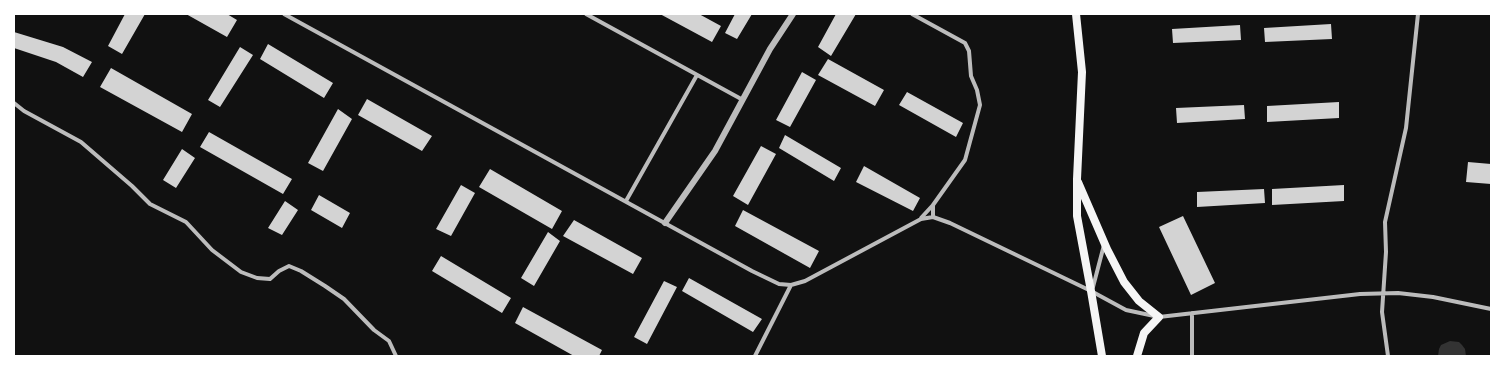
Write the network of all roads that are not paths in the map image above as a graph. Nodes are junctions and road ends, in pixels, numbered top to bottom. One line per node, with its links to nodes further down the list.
1 (284, 14): 11 (street)
2 (586, 14): 7 (street)
3 (793, 14): 8 (street)
4 (913, 14): 12 (street)
5 (1076, 14): 10 (main road)
6 (1418, 14): 19 (street)
7 (697, 76): 8 (street); 11 (street)
8 (742, 100): 15 (street)
9 (14, 103): 23 (street)
10 (1077, 179): 16 (main road); 18 (main road)
11 (626, 201): 15 (street)
12 (933, 205): 13 (street); 14 (street)
13 (933, 217): 14 (street); 18 (street)
14 (920, 219): 17 (street)
15 (665, 223): 17 (street)
16 (1104, 243): 18 (street); 22 (main road)
17 (790, 285): 24 (street)
18 (1091, 291): 22 (street); 25 (main road)
19 (1384, 293): 20 (street); 21 (street); 28 (street)
20 (1491, 309)
21 (1192, 313): 22 (street); 27 (street)
22 (1158, 317): 26 (main road)
23 (396, 356)
24 (755, 356)
25 (1102, 356)
26 (1138, 356)
27 (1192, 356)
28 (1388, 356)

